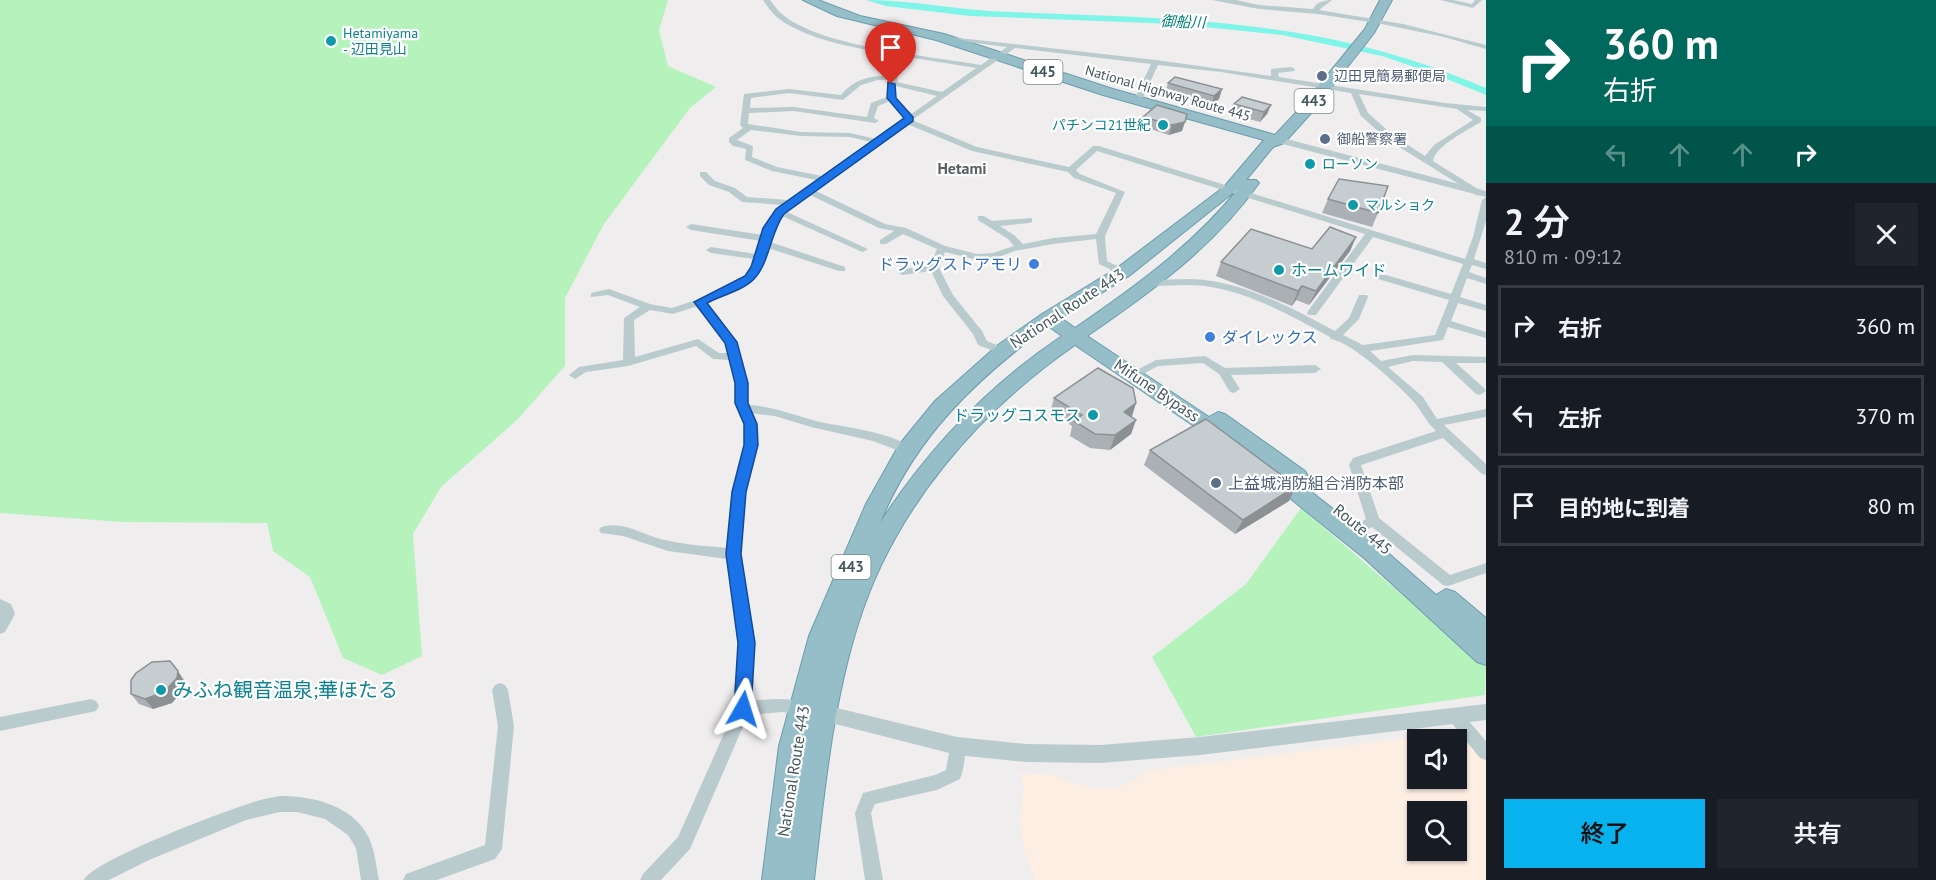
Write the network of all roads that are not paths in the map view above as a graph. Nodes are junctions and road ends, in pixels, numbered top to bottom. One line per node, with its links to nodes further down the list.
1 (766, 0): 16 (street)
2 (809, 0): 12 (highway, National Highway Route 445 / 445)
3 (1215, 0): 7 (street)
4 (1329, 0): 10 (street)
5 (1386, 0): 11 (highway, National Route 443 / 443)
6 (1443, 0): 8 (street)
7 (1232, 1): 10 (street)
8 (1476, 3): 9 (street)
9 (1486, 9)
10 (1316, 11): 11 (street)
11 (1372, 25): 14 (street); 26 (highway, National Route 443 / 443)
12 (939, 37): 13 (street); 18 (highway, National Highway Route 445 / 445)
13 (1014, 45): 18 (street); 19 (street)
14 (1486, 47)
15 (1146, 50): 19 (street)
16 (897, 54): 17 (street); 21 (street)
17 (916, 57): 21 (street); 22 (street)
18 (995, 57): 22 (street); 31 (highway, National Highway Route 445 / 445)
19 (1139, 60): 20 (street)
20 (1156, 62): 24 (street); 31 (street)
21 (900, 63): 25 (street)
22 (981, 67): 28 (street)
23 (1291, 69): 24 (street)
24 (1276, 79): 26 (street)
25 (892, 80): 28 (street); 29 (street); 30 (street)
26 (1326, 85): 27 (street); 38 (highway, National Route 443 / 443)
27 (1354, 90): 32 (street); 40 (street)
28 (943, 95): 36 (street)
29 (821, 96): 34 (street); 35 (street)
30 (891, 98): 35 (street); 36 (street)
31 (1138, 100): 38 (highway, National Highway Route 445 / 445)
32 (1445, 105): 33 (street); 40 (street)
33 (1486, 109)
34 (745, 111): 35 (street); 37 (street)
35 (813, 111)
36 (908, 120): 39 (street); 41 (street)
37 (749, 127): 39 (street); 43 (street)
38 (1279, 140): 45 (highway, National Route 443 / 443); 46 (street)
39 (876, 141): 43 (street)
40 (1429, 163): 46 (street)
41 (1071, 170): 45 (street); 55 (street)
42 (703, 174): 47 (street)
43 (822, 179): 44 (street)
44 (809, 191): 47 (street); 53 (street)
45 (1236, 192): 54 (street); 68 (highway, National Route 443 / 443); 72 (highway, National Route 443 / 443)
46 (1483, 196): 63 (street)
47 (790, 203): 48 (street)
48 (780, 212): 56 (street); 60 (street)
49 (1029, 220): 50 (street)
50 (984, 221): 51 (street); 58 (street)
51 (969, 222)
52 (691, 227): 56 (street)
53 (903, 230): 57 (street); 59 (street)
54 (1370, 234): 63 (street); 79 (street)
55 (1100, 236): 58 (street); 68 (street)
56 (766, 242): 62 (street); 66 (street)
57 (883, 242)
58 (1020, 247): 59 (street)
59 (942, 248): 65 (street)
60 (863, 249)
61 (711, 250): 62 (street)
62 (760, 257): 76 (street)
63 (1469, 262): 64 (street); 69 (street)
64 (1486, 266)
65 (934, 268): 67 (street); 86 (street)
66 (842, 269)
67 (902, 272)
68 (1123, 272): 72 (highway); 80 (highway, National Route 443 / 443)
69 (1464, 274): 71 (street); 75 (street)
70 (1382, 277): 75 (street)
71 (1486, 281)
72 (1153, 283): 82 (highway, National Route 443 / 443); 84 (street)
73 (595, 295): 77 (street)
74 (1363, 297): 84 (street)
75 (1455, 298): 78 (street); 81 (street)
76 (700, 302): 77 (street); 87 (street)
77 (648, 307): 90 (street)
78 (1486, 308)
79 (1312, 313)
80 (1048, 318): 82 (highway, Mifune Bypass); 86 (highway, National Route 443 / 443)
81 (1445, 324): 83 (street); 85 (street)
82 (1079, 335): 93 (highway, Route 445); 97 (highway, National Route 443 / 443); 113 (highway, Mifune Bypass)
83 (1486, 335)
84 (1335, 337): 85 (street)
85 (1361, 349): 91 (street)
86 (1002, 351): 96 (highway, National Route 443 / 443)
87 (734, 356): 90 (street); 100 (street)
88 (1445, 359): 89 (street); 91 (street); 99 (street)
89 (1486, 360)
90 (628, 363): 95 (street)
91 (1379, 365): 102 (street)
92 (1315, 369): 94 (street)
93 (1143, 370): 94 (street); 106 (highway, Route 445)
94 (1223, 372): 98 (street)
95 (575, 375)
96 (975, 375): 97 (highway); 103 (highway, National Route 443 / 443)
97 (1004, 389): 104 (highway, National Route 443 / 443)
98 (1234, 389)
99 (1480, 390)
100 (745, 409): 103 (street); 108 (street)
101 (1486, 413): 102 (street)
102 (1439, 428): 105 (street); 106 (street)
103 (907, 450): 104 (highway); 117 (highway, National Route 443 / 443)
104 (937, 461): 117 (highway, National Route 443 / 443)
105 (1484, 466)
106 (1367, 524): 109 (street); 112 (highway, Route 445)
107 (606, 530): 108 (street)
108 (733, 554): 116 (street)
109 (1486, 568)
110 (0, 605): 111 (street)
111 (0, 628)
112 (1486, 633)
113 (1486, 654)
114 (500, 690): 125 (street)
115 (91, 706): 120 (street)
116 (743, 709): 117 (street); 126 (street)
117 (813, 710): 121 (street); 127 (highway, National Route 443 / 443); 128 (highway, National Route 443 / 443)
118 (1486, 712): 119 (street)
119 (1455, 716): 121 (street); 122 (street)
120 (0, 723)
121 (957, 746): 129 (street)
122 (1486, 753)
123 (93, 880): 124 (street)
124 (370, 880)
125 (412, 880)
126 (649, 880)
127 (777, 880)
128 (799, 880)
129 (874, 880)

